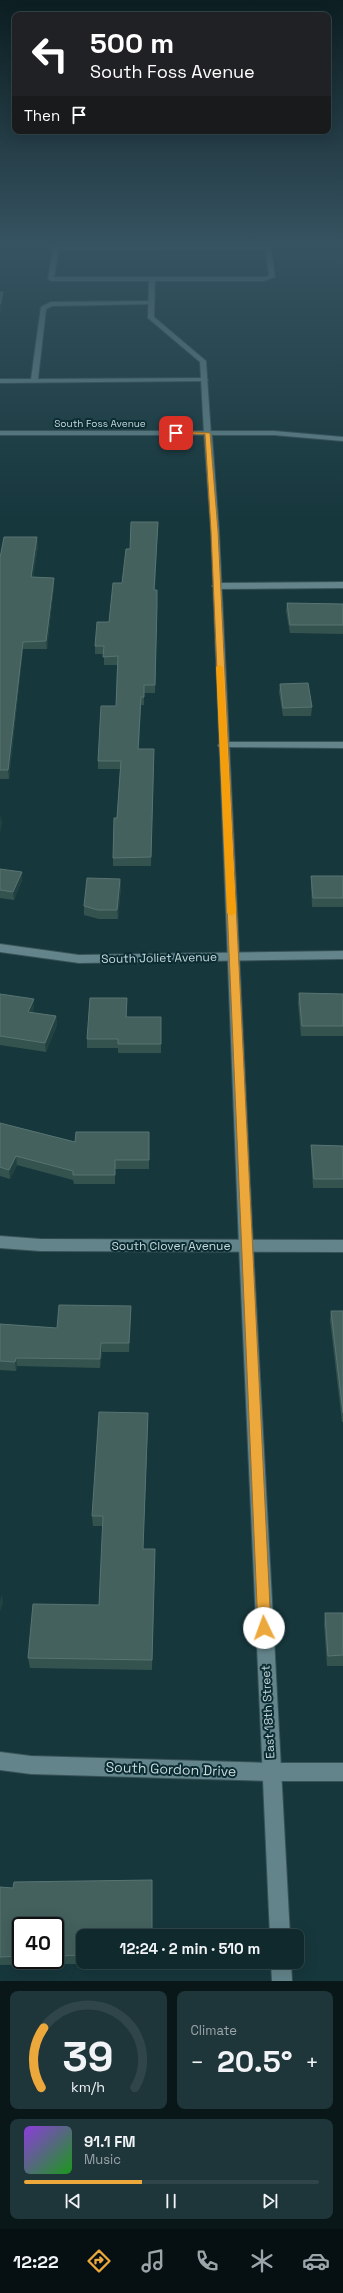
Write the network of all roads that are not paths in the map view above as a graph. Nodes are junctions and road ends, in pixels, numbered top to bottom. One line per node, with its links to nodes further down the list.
1 (40, 334): 3 (street)
2 (169, 334): 4 (street, East 18th Street)
3 (34, 380): 4 (street); 5 (street)
4 (205, 380): 6 (street, East 18th Street)
5 (0, 381)
6 (208, 433): 7 (street, South Foss Avenue); 8 (street, South Foss Avenue); 9 (street, East 18th Street)
7 (0, 434)
8 (343, 439)
9 (216, 586): 10 (street); 12 (street, East 18th Street)
10 (343, 586)
11 (343, 745): 12 (street)
12 (223, 746): 15 (street, East 18th Street)
13 (0, 948): 15 (street, South Joliet Avenue)
14 (343, 955): 15 (street, South Joliet Avenue)
15 (234, 956): 17 (street, East 18th Street)
16 (0, 1242): 17 (street, South Clover Avenue)
17 (246, 1246): 18 (street, South Clover Avenue); 20 (street, East 18th Street)
18 (343, 1246)
19 (0, 1761): 20 (street, South Gordon Drive)
20 (271, 1772): 21 (street, South Gordon Drive); 22 (street, East 18th Street)
21 (343, 1772)
22 (280, 1929)
23 (281, 1969): 24 (street)
24 (282, 1981)

